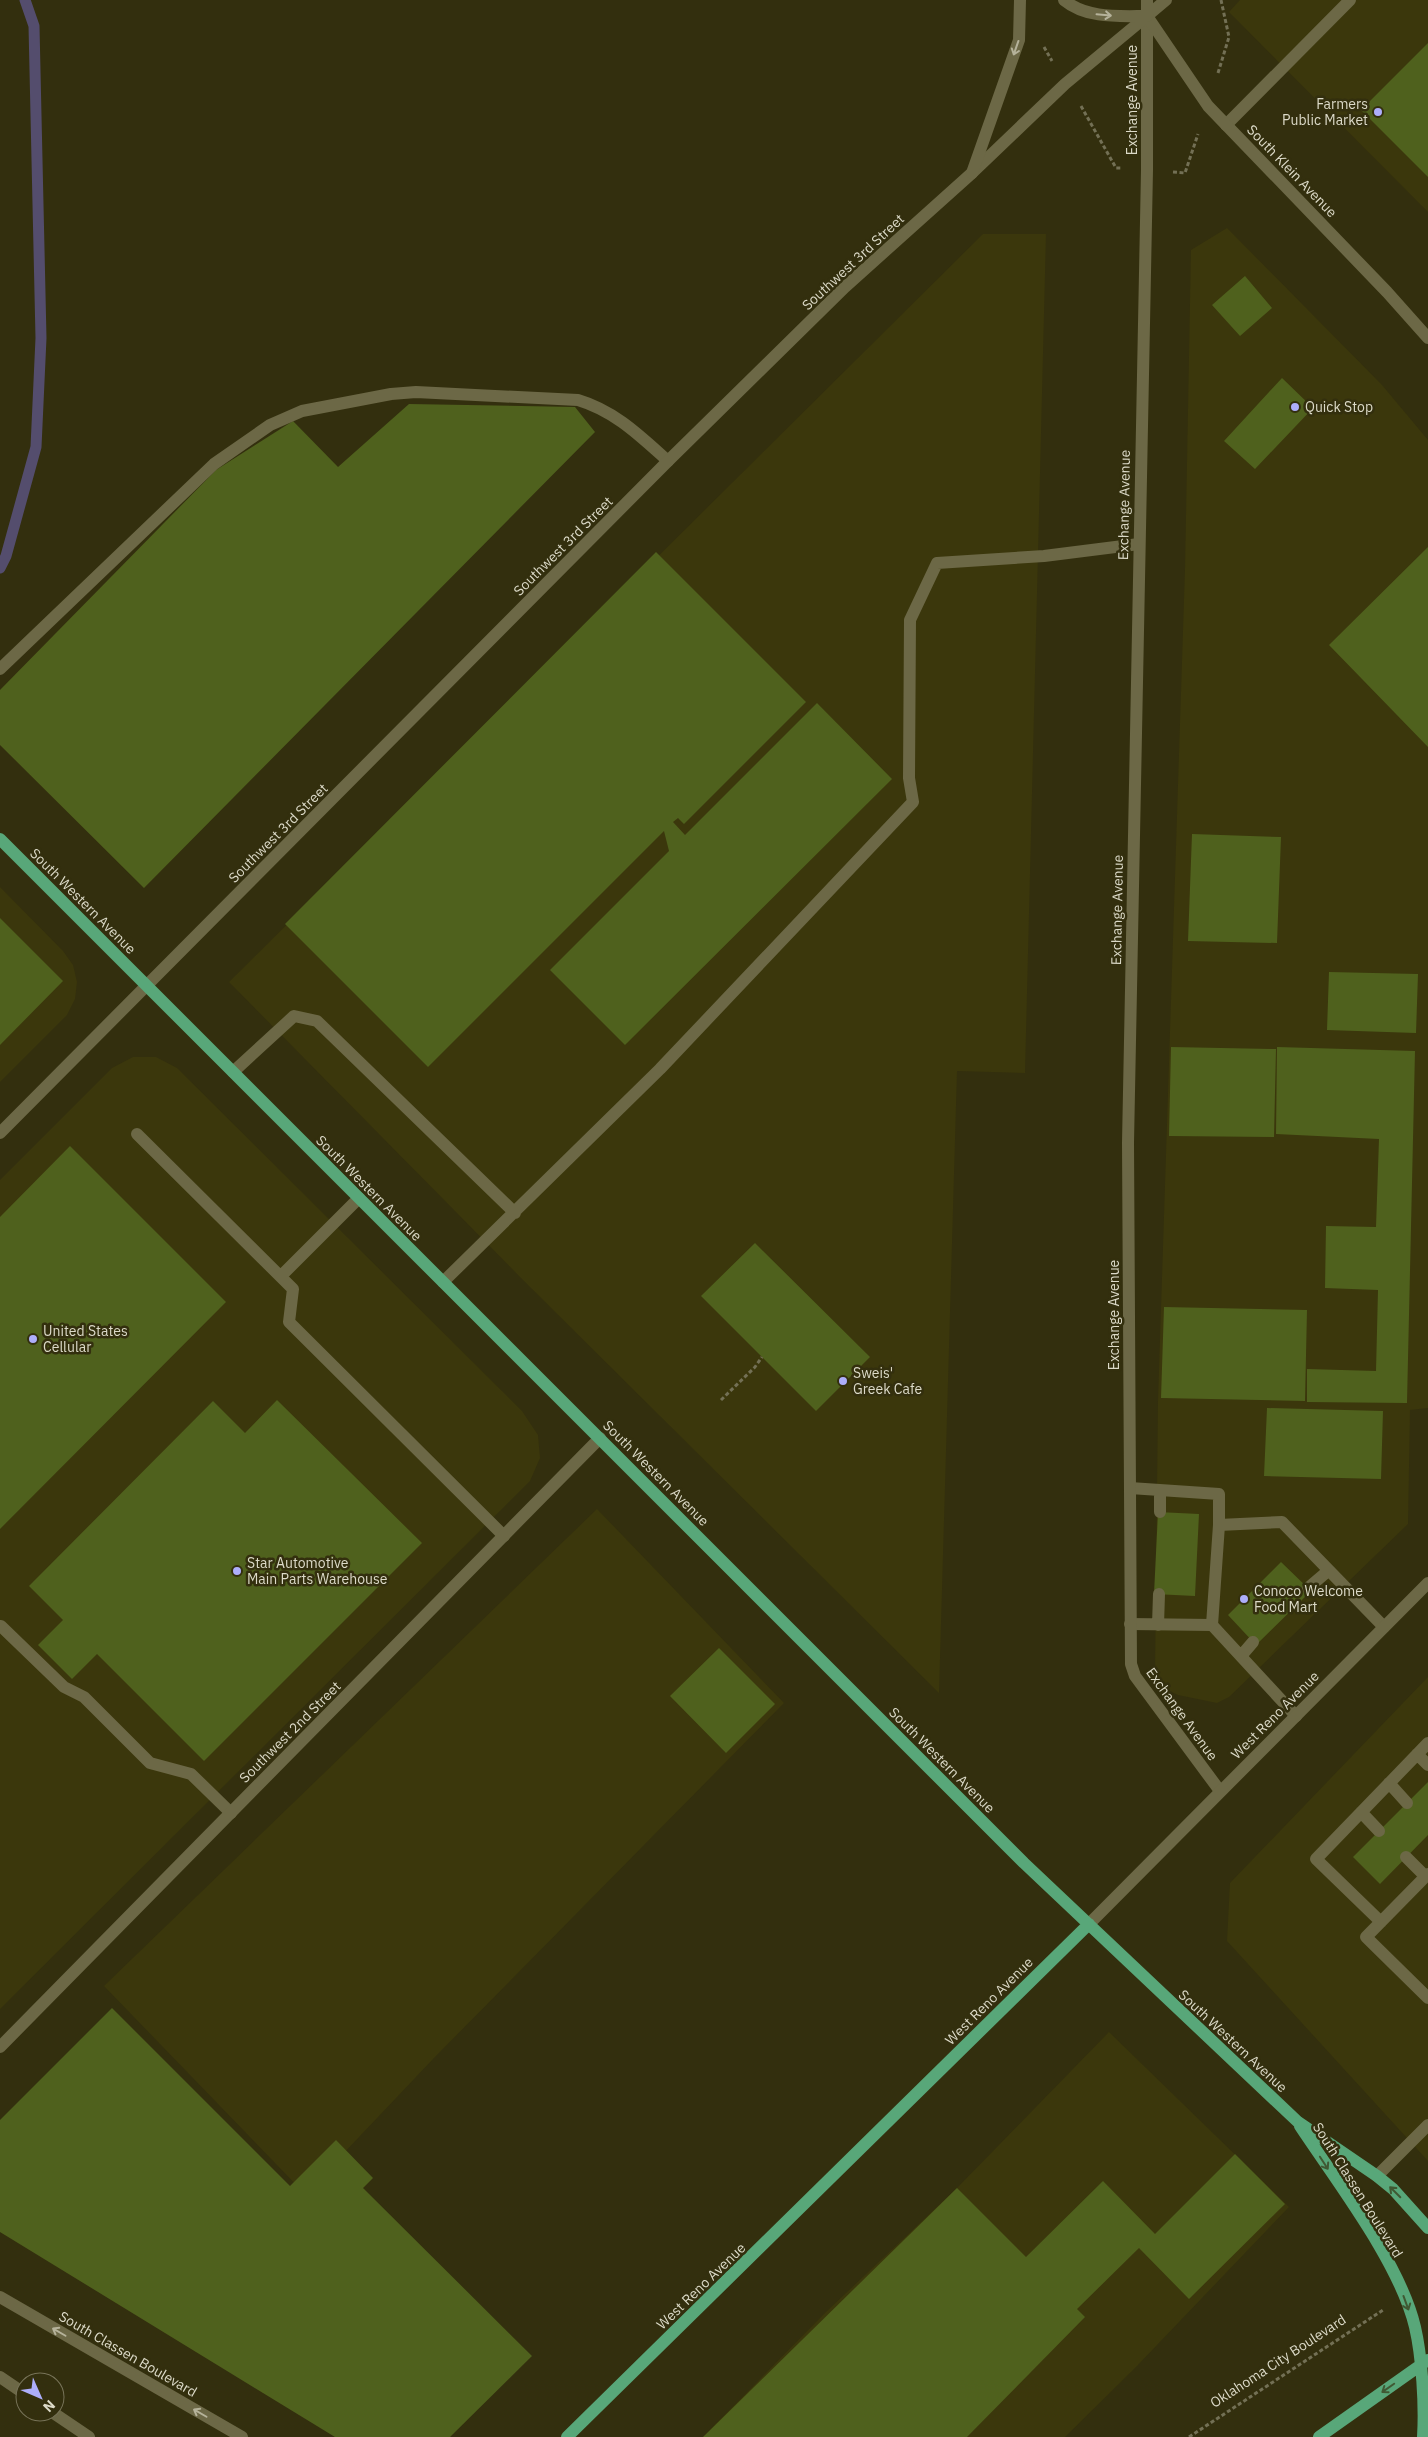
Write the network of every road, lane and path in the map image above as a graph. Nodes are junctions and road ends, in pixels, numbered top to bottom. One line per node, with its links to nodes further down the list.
1 (1020, 0): 8 (street, one-way to 8)
2 (1064, 0): 6 (street, one-way to 6)
3 (1147, 0): 6 (street, Exchange Avenue)
4 (1166, 0): 6 (street, Southwest 3rd Street)
5 (1350, 0): 7 (street)
6 (1147, 16): 7 (street, South Klein Avenue); 8 (street, Southwest 3rd Street); 11 (street, Exchange Avenue)
7 (1226, 125): 9 (street, South Klein Avenue)
8 (972, 173): 10 (street, Southwest 3rd Street)
9 (1428, 338)
10 (668, 462): 12 (street); 14 (street, Southwest 3rd Street)
11 (1138, 544): 19 (street); 25 (street, Exchange Avenue)
12 (0, 669)
13 (0, 839): 14 (main road, South Western Avenue)
14 (147, 986): 15 (main road, South Western Avenue); 16 (street, Southwest 3rd Street)
15 (233, 1072): 18 (main road, South Western Avenue); 19 (street)
16 (0, 1133)
17 (137, 1134): 20 (street)
18 (359, 1198): 20 (street); 21 (main road, South Western Avenue)
19 (515, 1213): 21 (street)
20 (281, 1276): 29 (street)
21 (443, 1282): 24 (main road, South Western Avenue)
22 (762, 1357): 23 (path)
23 (721, 1400)
24 (600, 1438): 29 (street, Southwest 2nd Street); 54 (main road, South Western Avenue)
25 (1130, 1488): 26 (street); 34 (street, Exchange Avenue)
26 (1160, 1491): 27 (street); 28 (street)
27 (1160, 1512)
28 (1219, 1525): 30 (street); 35 (street)
29 (504, 1536): 49 (street, Southwest 2nd Street)
30 (1328, 1571): 32 (street); 38 (street)
31 (1428, 1583): 38 (street, West Reno Avenue)
32 (1308, 1588)
33 (1158, 1594): 36 (street)
34 (1130, 1624): 36 (street); 46 (street, Exchange Avenue)
35 (1212, 1624): 36 (street); 40 (street)
36 (1158, 1625)
37 (1, 1626): 49 (street)
38 (1384, 1628): 41 (street, West Reno Avenue)
39 (1253, 1642): 40 (street)
40 (1241, 1656): 41 (street)
41 (1296, 1716): 46 (street, West Reno Avenue)
42 (1428, 1743): 43 (street)
43 (1417, 1754): 44 (street); 45 (street)
44 (1428, 1765)
45 (1389, 1784): 47 (street); 48 (street)
46 (1220, 1791): 54 (street, West Reno Avenue)
47 (1407, 1803)
48 (1361, 1812): 50 (street); 53 (street)
49 (231, 1813): 56 (street, Southwest 2nd Street)
50 (1379, 1831)
51 (1406, 1857): 52 (street)
52 (1427, 1876): 53 (street)
53 (1381, 1922): 55 (street)
54 (1088, 1924): 57 (main road, South Western Avenue); 69 (main road, West Reno Avenue)
55 (1428, 1998)
56 (0, 2047)
57 (1298, 2122): 59 (main road, South Classen Boulevard); 72 (main road, South Classen Boulevard, one-way to 72)
58 (1428, 2125): 59 (street)
59 (1377, 2176): 60 (main road, South Classen Boulevard, one-way to 59)
60 (1428, 2228)
61 (0, 2296): 68 (street, South Classen Boulevard, one-way to 61)
62 (1383, 2310): 70 (path, Oklahoma City Boulevard)
63 (1428, 2360): 71 (main road, one-way to 71)
64 (0, 2377): 65 (street)
65 (15, 2387)
66 (65, 2421): 67 (street)
67 (90, 2437)
68 (242, 2437)
69 (567, 2437)
70 (1189, 2437)
71 (1318, 2437)
72 (1423, 2437)

